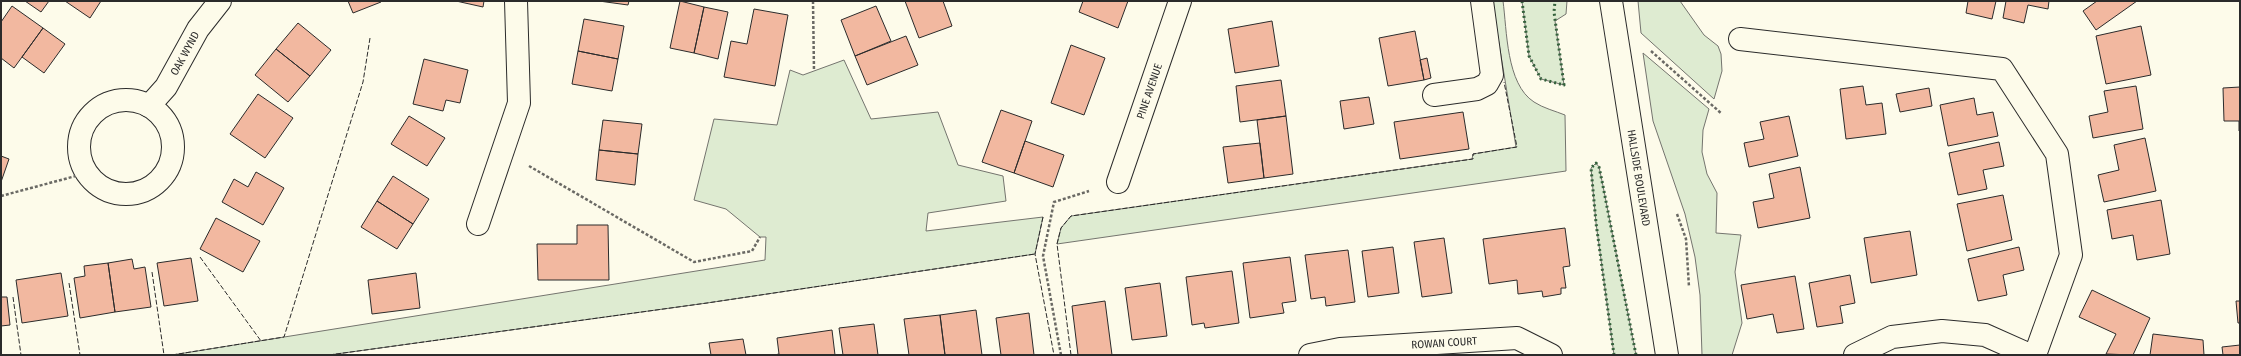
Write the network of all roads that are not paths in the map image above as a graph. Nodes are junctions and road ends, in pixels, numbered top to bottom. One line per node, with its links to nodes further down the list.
1 (220, 1): 8 (street, OAK WYND)
2 (516, 1): 10 (street)
3 (1180, 1): 9 (street, PINE AVENUE)
4 (1482, 1): 7 (street)
5 (1611, 1): 13 (street, HALLSIDE BOULEVARD)
6 (1740, 39): 16 (street)
7 (1434, 95)
8 (149, 106): 8 (street)
9 (1118, 182)
10 (478, 224)
11 (1310, 355): 12 (street, ROWAN COURT)
12 (1551, 355)
13 (1667, 355)
14 (1855, 355): 15 (street)
15 (2030, 355)
16 (2036, 355)

